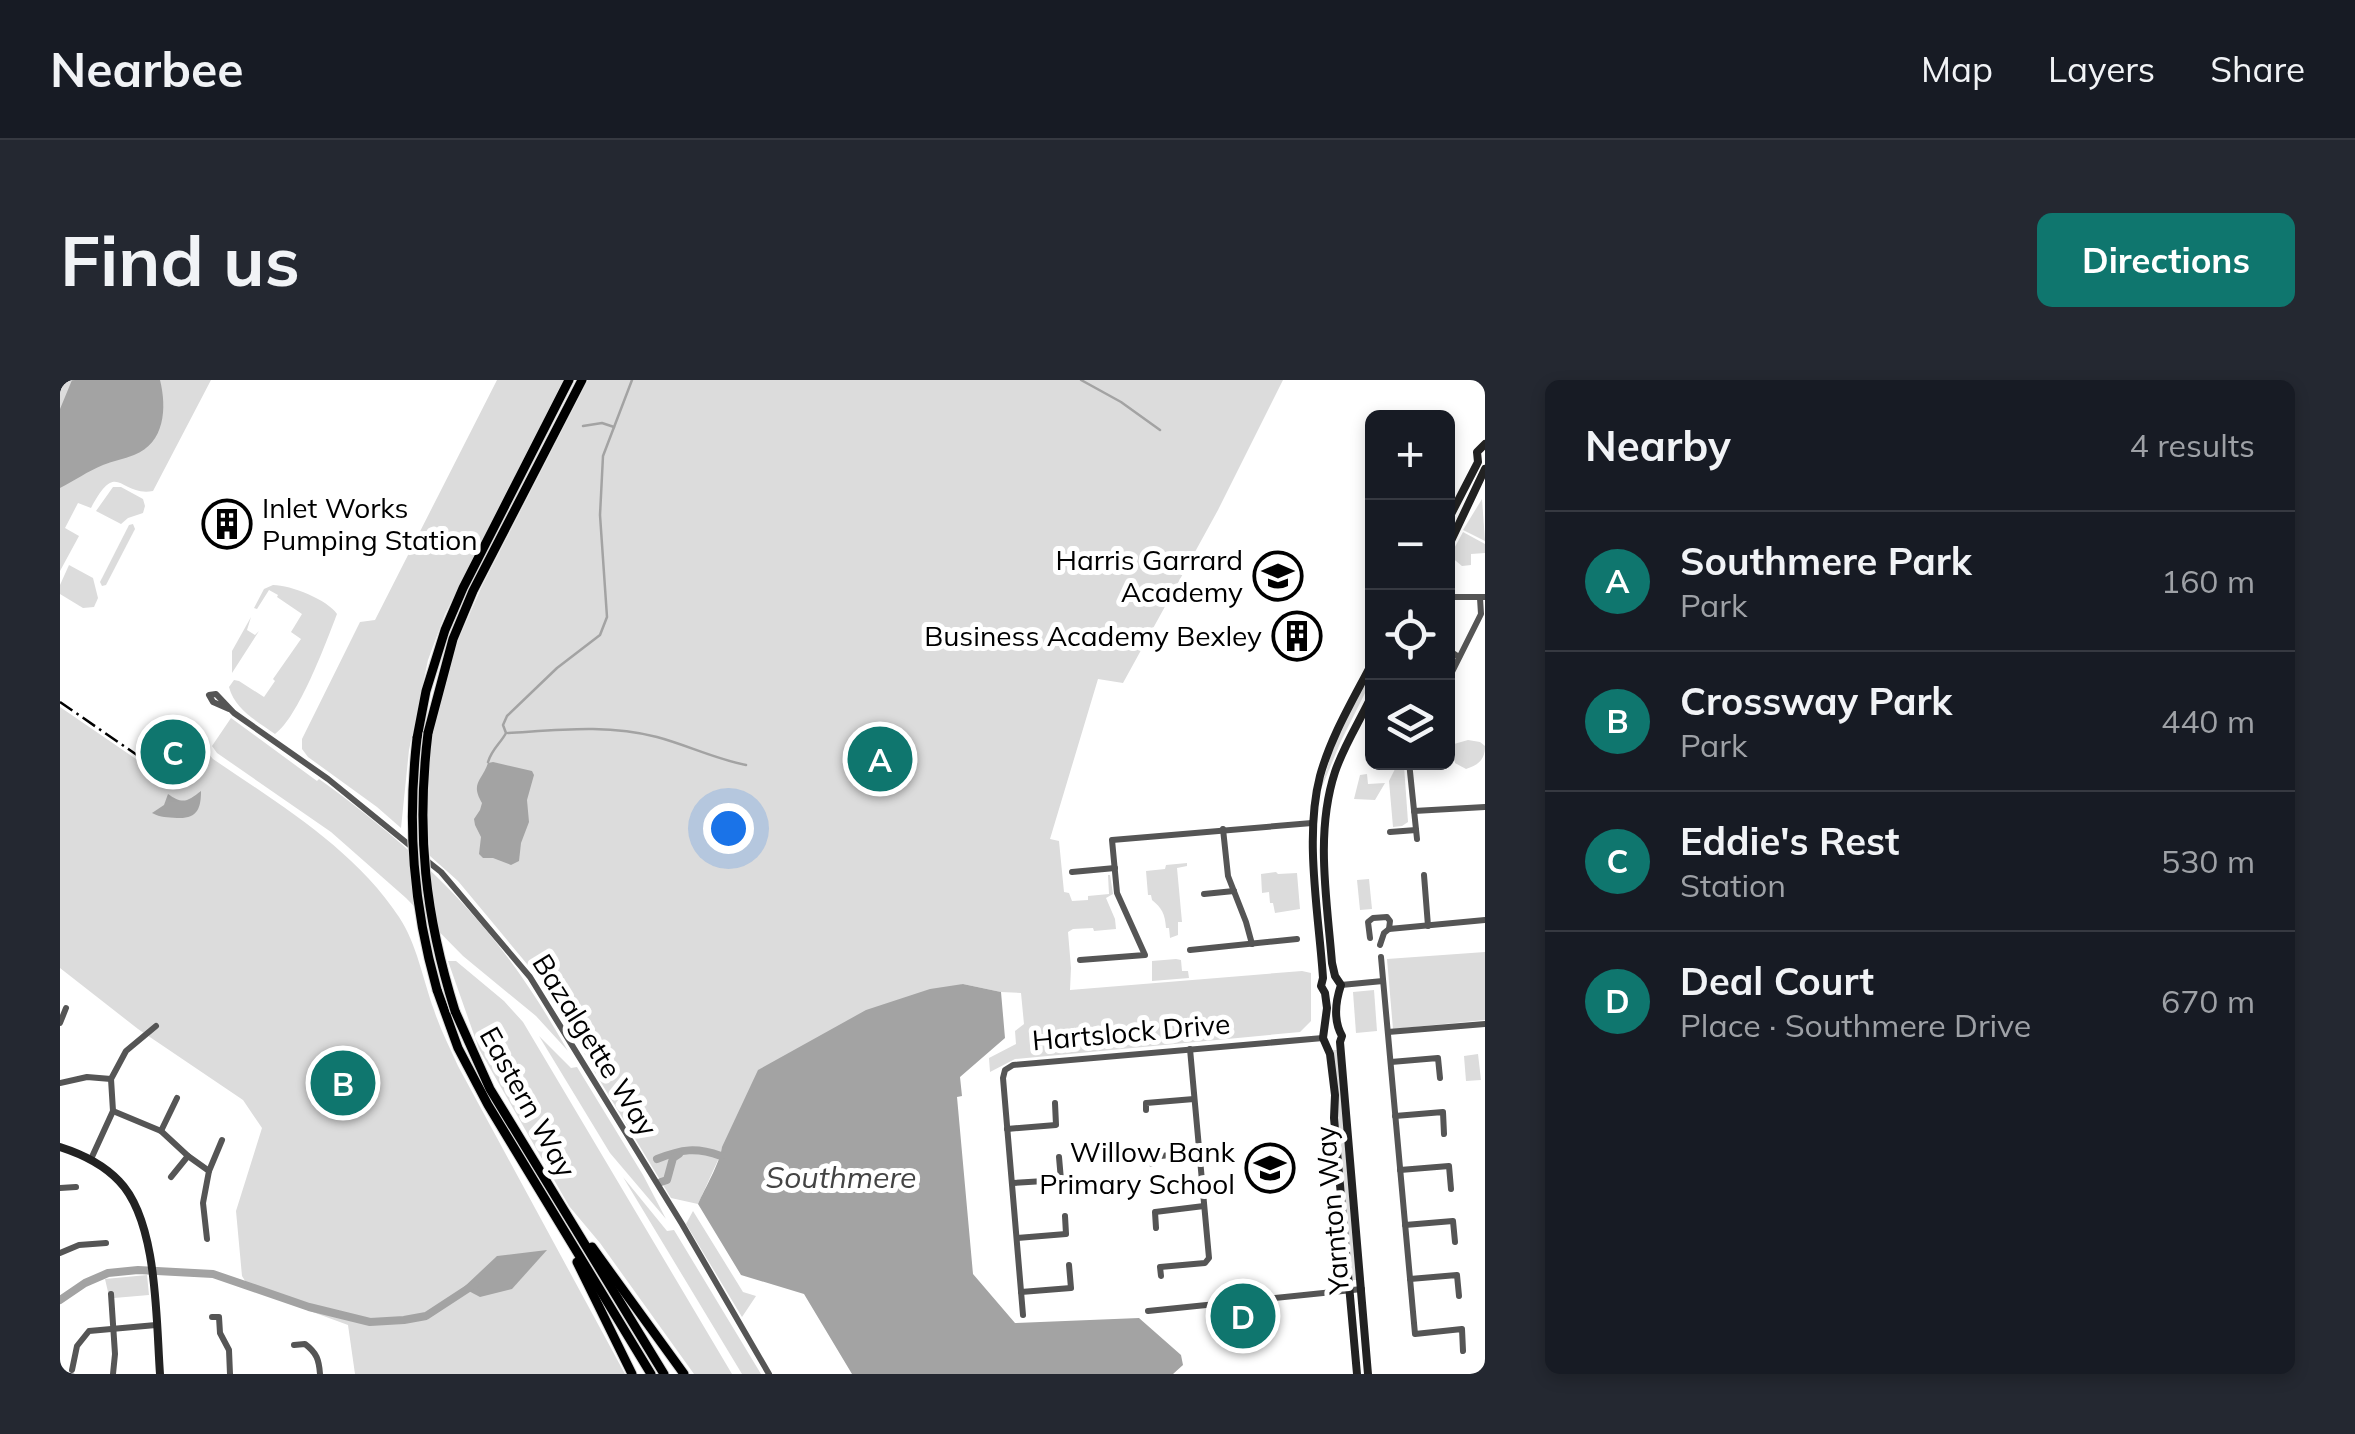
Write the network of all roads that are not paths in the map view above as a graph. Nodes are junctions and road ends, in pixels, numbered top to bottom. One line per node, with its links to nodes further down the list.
1 (569, 380): 81 (main road, Eastern Way, bridge)
2 (582, 380): 81 (main road, Eastern Way, bridge)
3 (1485, 446): 4 (street)
4 (1482, 466): 5 (street); 6 (street)
5 (1455, 509)
6 (1455, 530)
7 (1455, 597): 8 (street)
8 (1482, 597): 10 (street)
9 (1455, 654): 10 (street)
10 (1459, 657): 11 (street)
11 (1455, 665)
12 (1365, 677): 18 (street, Yarnton Way)
13 (1365, 709): 19 (street)
14 (232, 711): 113 (street, Bazalgette Way)
15 (1411, 770): 17 (street)
16 (1485, 807): 17 (street)
17 (1414, 811): 21 (street)
18 (1312, 823): 19 (street); 20 (street); 38 (street, Yarnton Way)
19 (1324, 824): 37 (street)
20 (1224, 830): 22 (street); 25 (street)
21 (1390, 832)
22 (1115, 868): 23 (street); 36 (street)
23 (1072, 872)
24 (1424, 875): 28 (street)
25 (1234, 891): 26 (street); 32 (street)
26 (1204, 894)
27 (1485, 920): 28 (street)
28 (1428, 926): 29 (street)
29 (1390, 929): 30 (street); 33 (street)
30 (1370, 938)
31 (1298, 939): 32 (street)
32 (1252, 944): 34 (street)
33 (1380, 945)
34 (1190, 950)
35 (1381, 957): 39 (street)
36 (1080, 960)
37 (1335, 976): 38 (street); 40 (street)
38 (1323, 978): 41 (street, Yarnton Way)
39 (1383, 981): 40 (street); 48 (street)
40 (1341, 985): 42 (street)
41 (1325, 994): 42 (street); 49 (street, Yarnton Way)
42 (1336, 994): 47 (street, Yarnton Way)
43 (66, 1008): 44 (street)
44 (60, 1023)
45 (1485, 1024): 48 (street)
46 (156, 1026): 54 (street)
47 (1338, 1030): 49 (street); 50 (street, Yarnton Way)
48 (1388, 1032): 52 (street)
49 (1325, 1038): 50 (street); 51 (street, Hartslock Drive); 93 (street, Yarnton Way)
50 (1340, 1042): 92 (street, Yarnton Way)
51 (1190, 1049): 57 (street); 62 (street, Hartslock Drive)
52 (1391, 1062): 53 (street); 61 (street)
53 (1440, 1078)
54 (112, 1079): 55 (street); 59 (street)
55 (60, 1083)
56 (177, 1098): 63 (street)
57 (1194, 1098): 60 (street); 67 (street)
58 (1055, 1103): 62 (street)
59 (113, 1110): 63 (street); 70 (street)
60 (1146, 1110)
61 (1395, 1116): 64 (street); 72 (street)
62 (1007, 1129): 75 (street, Hartslock Drive)
63 (161, 1130): 68 (street)
64 (1444, 1134)
65 (222, 1140): 73 (street)
66 (60, 1147): 70 (street)
67 (1199, 1152): 71 (street); 79 (street)
68 (188, 1156): 73 (street); 74 (street)
69 (1059, 1158): 75 (street)
70 (91, 1159): 100 (street)
71 (1152, 1164)
72 (1400, 1170): 78 (street); 82 (street)
73 (209, 1171): 85 (street)
74 (171, 1177)
75 (1012, 1184): 84 (street, Hartslock Drive)
76 (60, 1188): 77 (street)
77 (76, 1188)
78 (1450, 1188)
79 (1204, 1206): 83 (street); 90 (street)
80 (1065, 1216): 84 (street)
81 (563, 1220): 109 (main road); 110 (main road, Eastern Way); 111 (main road, Eastern Way); 112 (main road)
82 (1405, 1225): 86 (street); 91 (street)
83 (1156, 1228)
84 (1016, 1238): 94 (street, Hartslock Drive)
85 (207, 1239)
86 (1455, 1242)
87 (106, 1243): 88 (street)
88 (60, 1253)
89 (1069, 1265): 94 (street)
90 (1161, 1276)
91 (1410, 1279): 96 (street); 103 (street)
92 (1362, 1289): 93 (street); 115 (street, Yarnton Way)
93 (1350, 1290): 97 (street); 114 (street, Yarnton Way)
94 (1021, 1292): 98 (street, Hartslock Drive)
95 (110, 1294): 101 (street)
96 (1460, 1296)
97 (1148, 1311)
98 (1023, 1315)
99 (220, 1317): 107 (street)
100 (156, 1325): 101 (street); 106 (street)
101 (113, 1328): 104 (street); 105 (street)
102 (294, 1345): 108 (street)
103 (1463, 1351)
104 (72, 1370)
105 (113, 1374)
106 (160, 1374)
107 (230, 1374)
108 (320, 1374)
109 (632, 1374)
110 (651, 1374)
111 (664, 1374)
112 (684, 1374)
113 (769, 1374)
114 (1357, 1374)
115 (1368, 1374)

